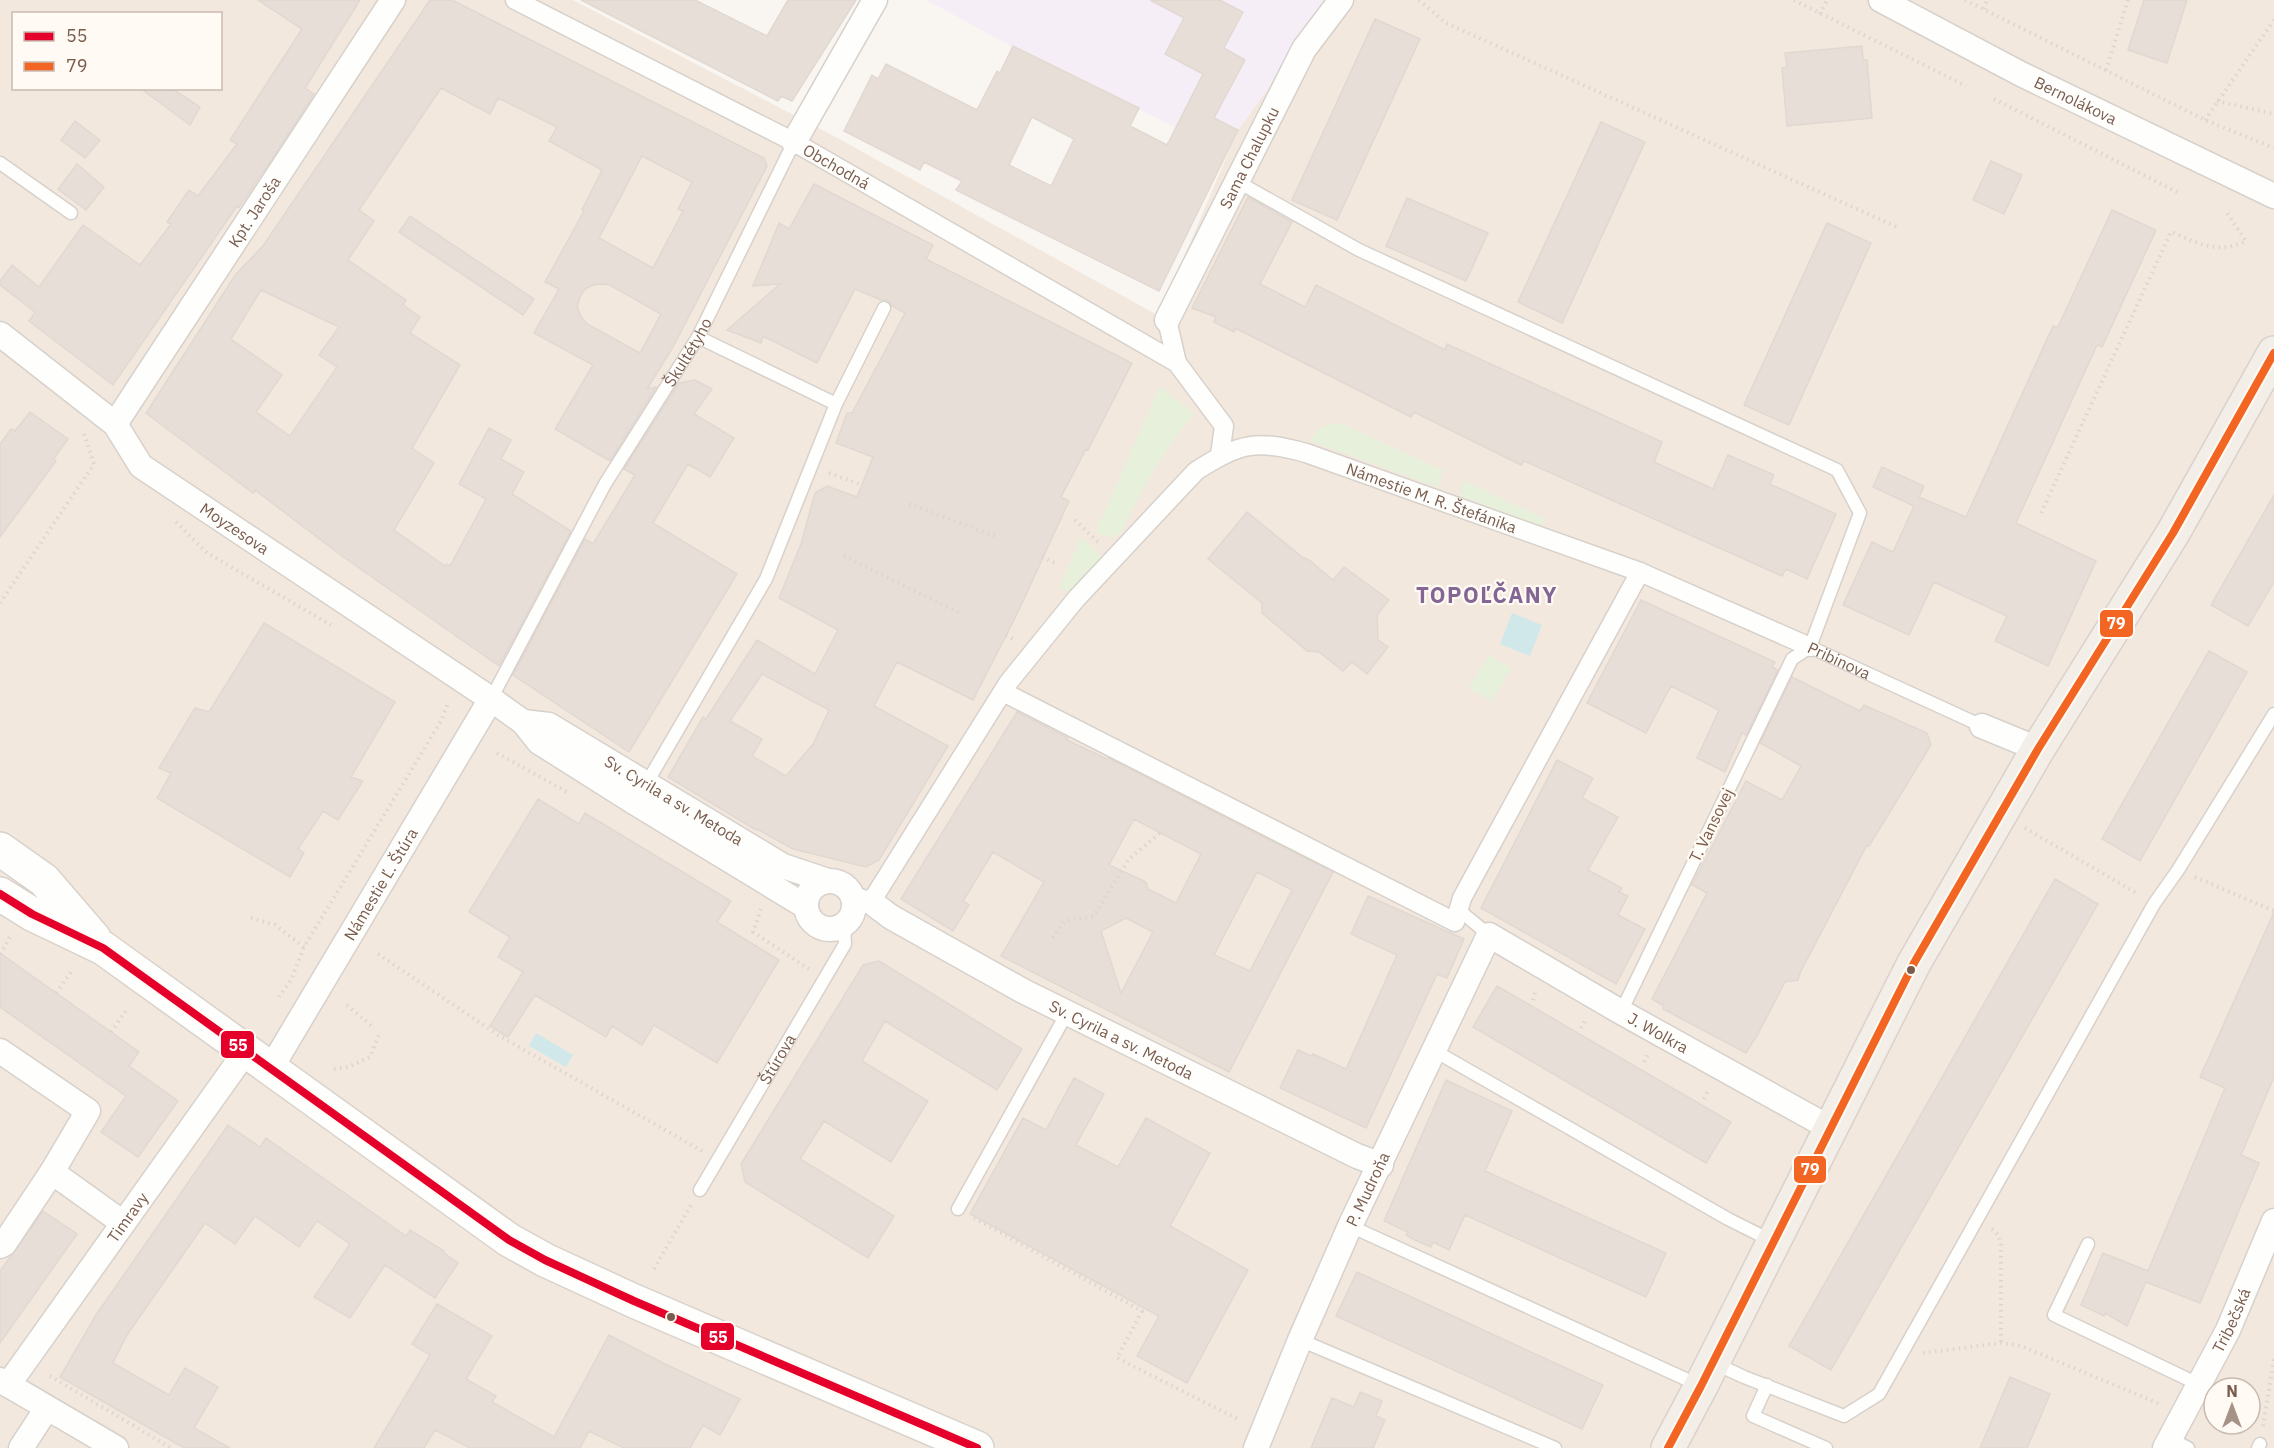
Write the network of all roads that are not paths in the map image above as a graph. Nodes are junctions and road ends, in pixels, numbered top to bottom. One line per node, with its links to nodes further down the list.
1 (393, 0): 18 (street, Kpt. Jaroša)
2 (515, 0): 6 (street, Obchodná)
3 (875, 0): 6 (street, Škultétyho)
4 (1341, 0): 8 (street, Sama Chalupku)
5 (1881, 0): 9 (street, Bernolákova)
6 (794, 142): 14 (lane, Škultétyho); 16 (street, Obchodná)
7 (0, 163): 10 (lane)
8 (1238, 182): 12 (street, Sama Chalupku); 21 (lane)
9 (2274, 196)
10 (71, 213)
11 (884, 308): 17 (lane)
12 (1167, 320): 16 (street)
13 (0, 334): 18 (street, Moyzesova)
14 (698, 337): 17 (lane); 23 (lane, Škultétyho)
15 (2274, 353): 26 (main road)
16 (1177, 363): 19 (street)
17 (836, 404): 27 (lane)
18 (114, 424): 23 (street, Moyzesova)
19 (1220, 455): 20 (street, Námestie M. R. Štefánika); 22 (street, Námestie M. R. Štefánika)
20 (1640, 572): 21 (street, Pribinova); 33 (street)
21 (1810, 647): 25 (lane, Pribinova); 37 (lane, T. Vansovej)
22 (1006, 687): 31 (street); 33 (street)
23 (491, 699): 27 (street, Sv. Cyrila a sv. Metoda); 41 (street, Námestie Ľ. Štúra)
24 (2274, 714): 56 (lane)
25 (1982, 726): 26 (street, Pribinova)
26 (2038, 749): 42 (main road)
27 (640, 793): 29 (street, Sv. Cyrila a sv. Metoda); 32 (street, Sv. Cyrila a sv. Metoda)
28 (0, 849): 36 (main road)
29 (825, 880): 31 (street, Sv. Cyrila a sv. Metoda); 32 (street)
30 (0, 894): 36 (main road)
31 (862, 899): 34 (street); 38 (street, Sv. Cyrila a sv. Metoda)
32 (805, 906): 34 (street, Sv. Cyrila a sv. Metoda)
33 (1460, 911): 35 (lane)
34 (844, 927): 45 (lane, Štúrova)
35 (1490, 934): 37 (street, J. Wolkra); 39 (street, P. Mudroňa)
36 (103, 948): 41 (main road)
37 (1621, 1012): 42 (street, J. Wolkra)
38 (1067, 1013): 43 (street, Sv. Cyrila a sv. Metoda); 46 (lane)
39 (1433, 1050): 43 (street, P. Mudroňa); 50 (lane)
40 (0, 1051): 44 (street)
41 (259, 1060): 48 (street, Timravy); 62 (main road)
42 (1830, 1128): 50 (main road)
43 (1381, 1165): 49 (street, P. Mudroňa)
44 (52, 1172): 48 (street); 52 (street)
45 (700, 1190)
46 (958, 1209)
47 (2274, 1221): 57 (street, Tribečská)
48 (123, 1223): 55 (street, Timravy)
49 (1350, 1226): 53 (street, P. Mudroňa); 54 (lane)
50 (1773, 1242): 54 (main road)
51 (2088, 1244): 57 (lane)
52 (0, 1246)
53 (1300, 1340): 63 (street, P. Mudroňa); 64 (lane)
54 (1707, 1374): 56 (lane); 65 (main road)
55 (4, 1383): 58 (street)
56 (1767, 1385): 66 (lane)
57 (2200, 1386): 59 (street, Tribečská)
58 (47, 1408): 60 (street); 61 (street)
59 (2175, 1445)
60 (21, 1448)
61 (116, 1448)
62 (977, 1448)
63 (1256, 1448)
64 (1555, 1448)
65 (1668, 1448)
66 (1826, 1448)

